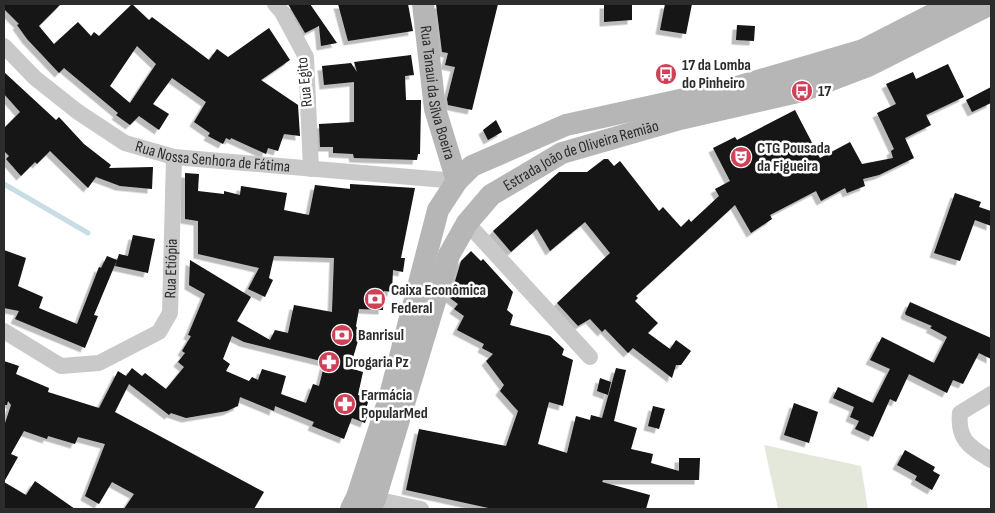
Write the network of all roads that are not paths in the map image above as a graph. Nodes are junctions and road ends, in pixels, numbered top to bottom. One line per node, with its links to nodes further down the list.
1 (275, 4): 7 (street, Rua Egito)
2 (423, 4): 8 (main road, Rua Tanaui da Silva Boeira)
3 (953, 4): 8 (main road, Estrada João de Oliveira Remião)
4 (991, 4): 9 (main road, Estrada João de Oliveira Remião)
5 (4, 46): 6 (street, Rua Nossa Senhora de Fátima)
6 (174, 157): 7 (street, Rua Nossa Senhora de Fátima); 12 (street, Rua Etiópia)
7 (311, 168): 8 (street, Rua Nossa Senhora de Fátima)
8 (465, 174): 9 (main road, Rua Tanaui da Silva Boeira); 10 (main road)
9 (491, 195): 11 (main road, Estrada João de Oliveira Remião)
10 (438, 210): 11 (main road); 17 (main road)
11 (467, 223): 13 (street); 16 (main road, Estrada João de Oliveira Remião)
12 (4, 331)
13 (590, 357)
14 (991, 394): 15 (street)
15 (991, 460)
16 (372, 504): 18 (street)
17 (351, 509)
18 (421, 509)

